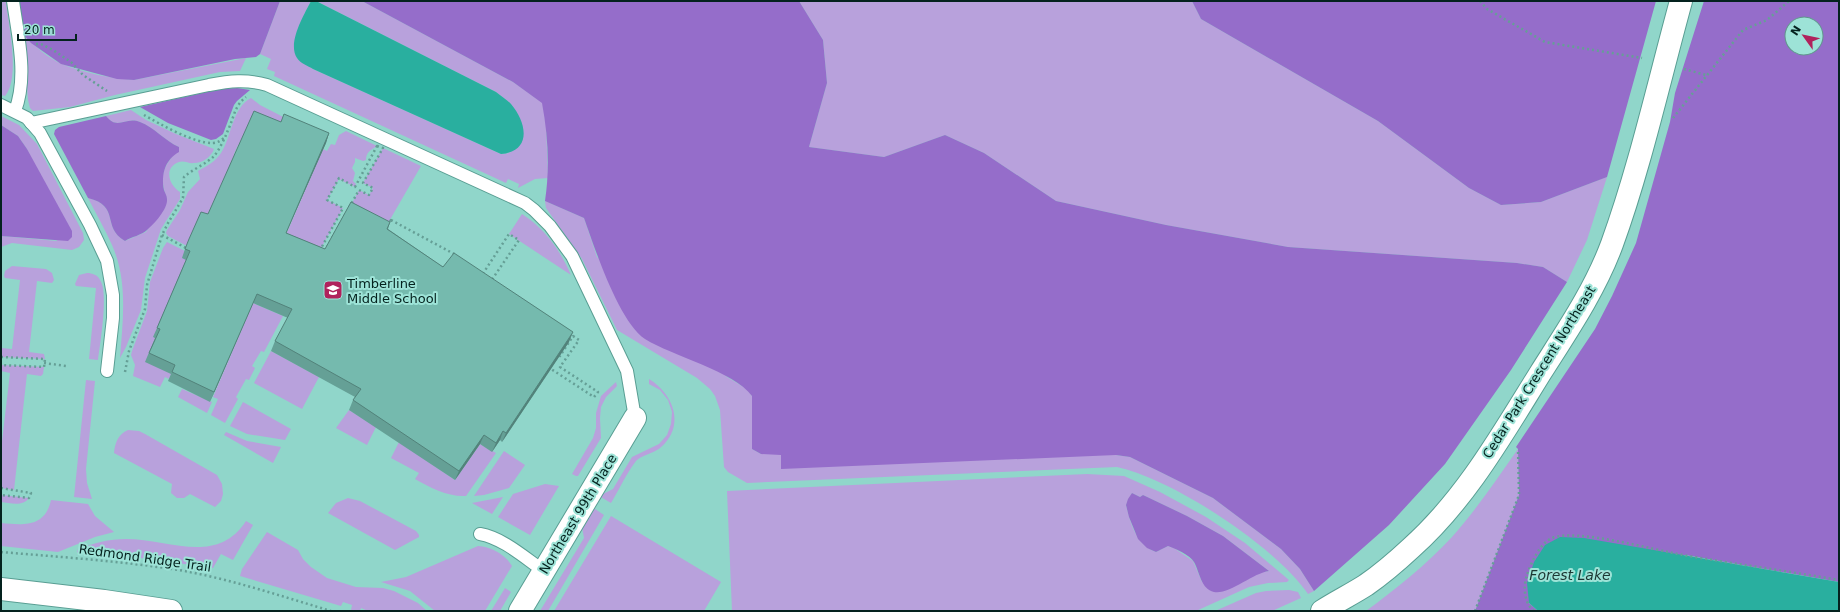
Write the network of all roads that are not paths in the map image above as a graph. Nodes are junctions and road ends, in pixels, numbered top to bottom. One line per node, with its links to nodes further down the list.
1 (13, 1): 4 (lane)
2 (1681, 1): 13 (street, Cedar Park Crescent Northeast)
3 (1, 106): 4 (lane)
4 (15, 111): 5 (lane)
5 (31, 123): 6 (lane); 7 (lane)
6 (107, 371)
7 (635, 418): 9 (street, Northeast 99th Place)
8 (480, 534): 9 (lane)
9 (544, 571): 12 (street, Northeast 99th Place)
10 (1, 589): 11 (street)
11 (171, 611)
12 (520, 611)
13 (1322, 611)

